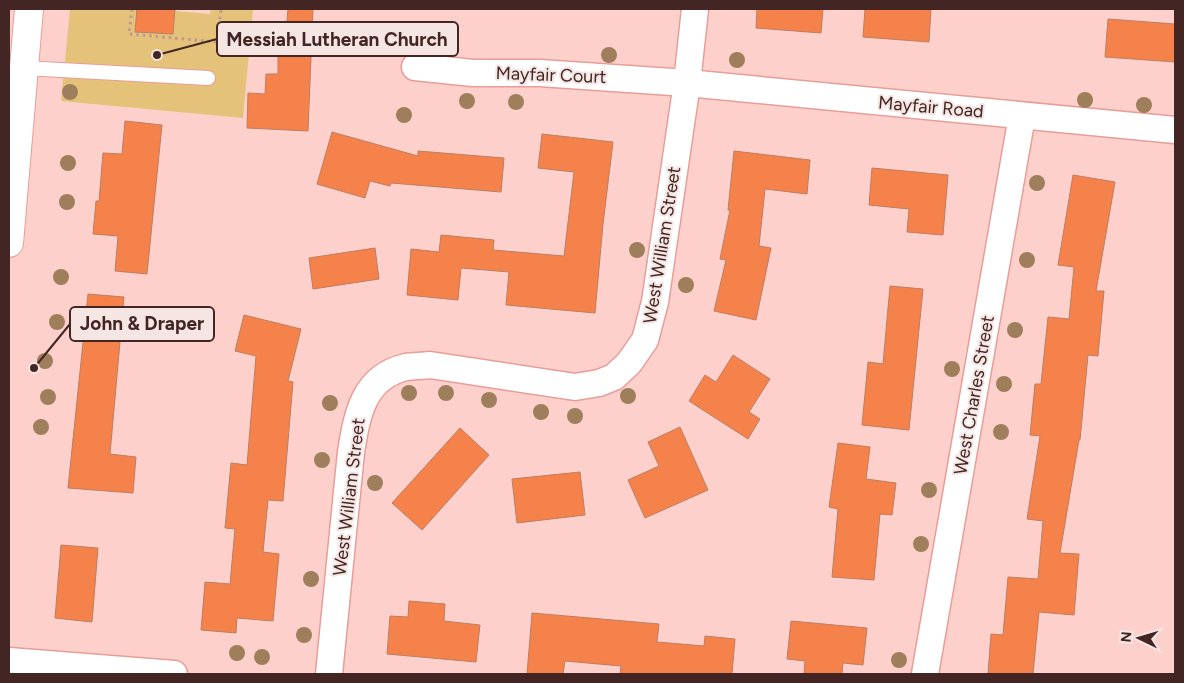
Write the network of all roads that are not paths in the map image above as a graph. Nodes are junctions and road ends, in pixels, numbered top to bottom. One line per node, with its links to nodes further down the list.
1 (29, 9): 4 (street)
2 (695, 9): 6 (street, West William Street)
3 (415, 67): 6 (street, Mayfair Court)
4 (24, 68): 5 (lane); 9 (street)
5 (208, 78)
6 (687, 83): 7 (street, Mayfair Road); 12 (street, West William Street)
7 (1022, 116): 8 (street, Mayfair Road); 13 (street, West Charles Street)
8 (1175, 130)
9 (9, 243)
10 (9, 661): 11 (street)
11 (174, 674)
12 (328, 674)
13 (925, 674)

